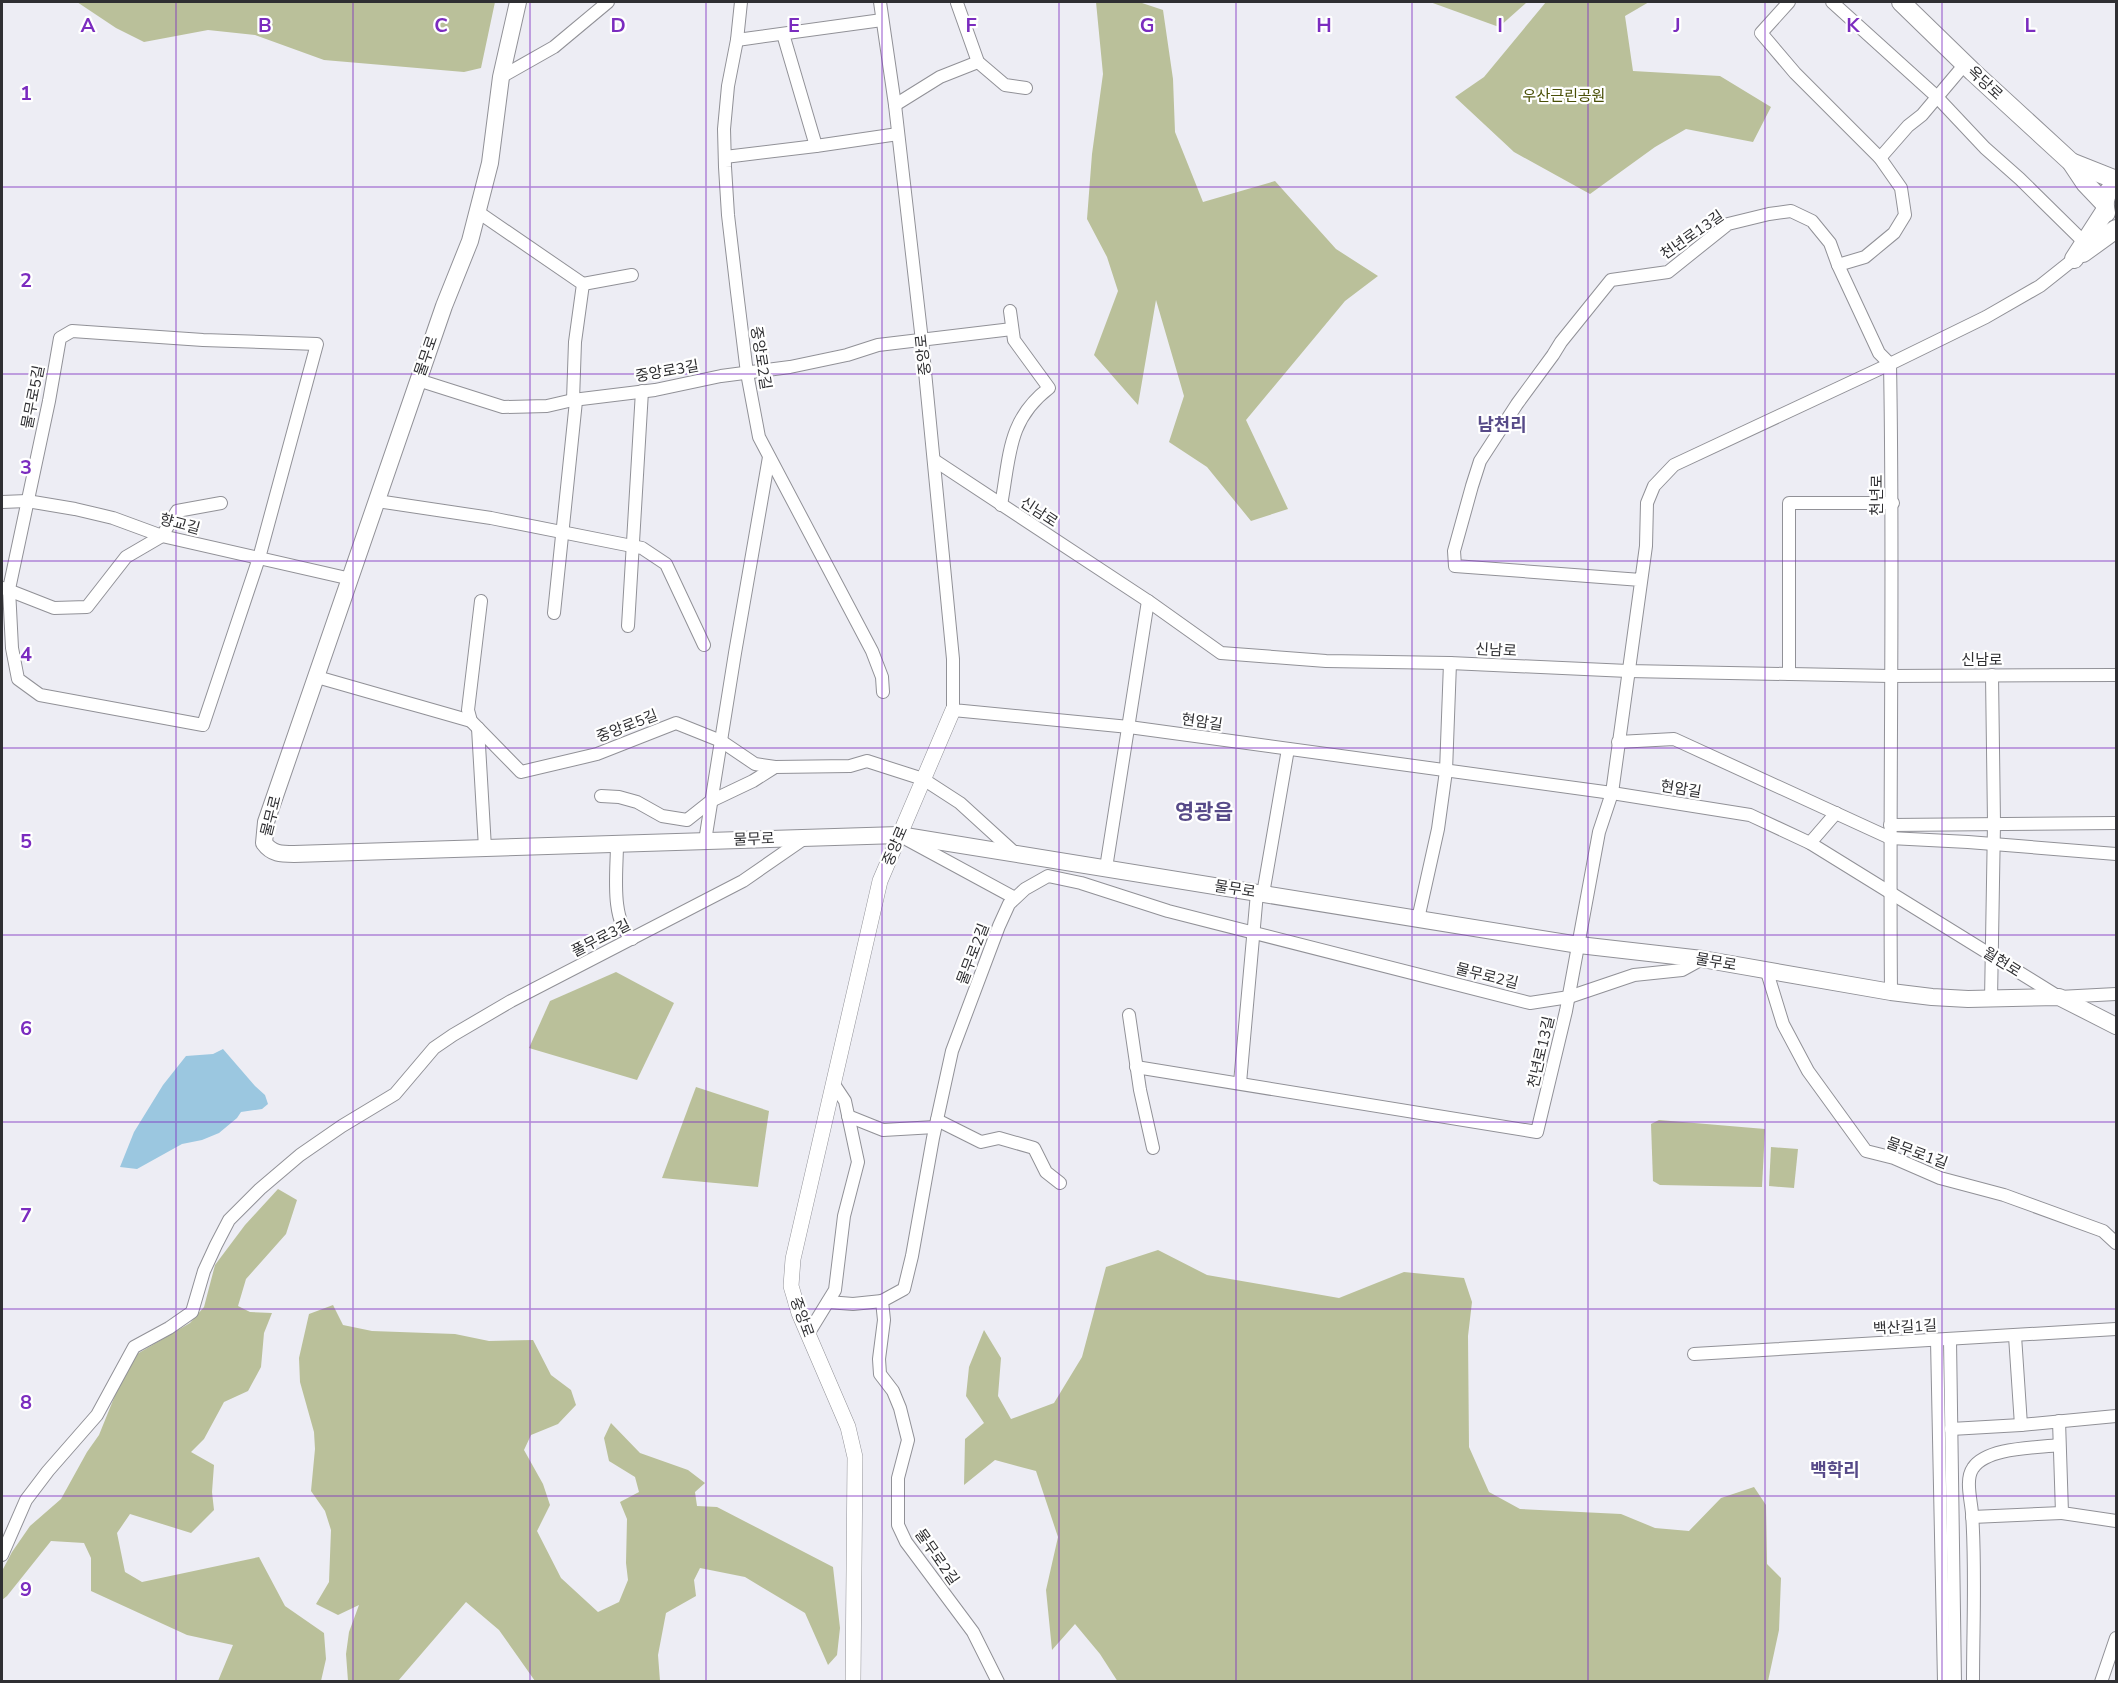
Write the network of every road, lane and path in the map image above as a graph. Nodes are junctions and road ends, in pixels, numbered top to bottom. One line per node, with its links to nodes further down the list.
1 (518, 2): 14 (main road, 물무로)
2 (608, 2): 14 (street)
3 (741, 2): 11 (street, 중앙로2길)
4 (880, 2): 9 (street, 중앙로)
5 (1790, 2): 21 (street)
6 (1832, 2): 16 (street)
7 (1903, 2): 13 (main road, 옥당로)
8 (957, 3): 12 (street)
9 (882, 20): 10 (street); 17 (street, 중앙로)
10 (783, 34): 11 (street); 19 (street)
11 (737, 40): 20 (street, 중앙로2길)
12 (978, 62): 15 (street); 17 (street)
13 (1965, 64): 16 (street); 22 (main road, 옥당로)
14 (501, 76): 24 (main road, 물무로)
15 (1026, 88)
16 (1936, 96): 21 (street); 26 (street)
17 (895, 105): 18 (street, 중앙로)
18 (898, 134): 19 (street); 33 (street, 중앙로)
19 (816, 146): 20 (street)
20 (724, 157): 35 (street, 중앙로2길)
21 (1880, 158): 28 (street)
22 (2071, 162): 23 (main road); 25 (main road)
23 (2116, 182): 25 (main road)
24 (477, 212): 30 (street); 36 (main road, 물무로)
25 (2111, 217): 26 (main road); 27 (main road)
26 (2085, 243): 27 (main road)
27 (2074, 259): 34 (street)
28 (1838, 265): 34 (street, 천년로13길); 52 (street, 천년로13길)
29 (632, 275): 30 (street)
30 (583, 284): 38 (street)
31 (1010, 311): 32 (street)
32 (1012, 329): 33 (street, 중앙로3길); 46 (street)
33 (922, 341): 35 (street, 중앙로3길); 40 (street, 중앙로)
34 (1890, 364): 45 (street, 천년로); 52 (street, 천년로13길)
35 (747, 373): 37 (street, 중앙로3길); 39 (street, 중앙로2길)
36 (418, 380): 38 (street, 중앙로3길); 42 (main road, 물무로)
37 (642, 392): 38 (street, 중앙로3길); 49 (street)
38 (574, 400): 47 (street)
39 (769, 456): 66 (street, 중앙로2길); 70 (street)
40 (934, 460): 46 (street, 신남로); 67 (street, 중앙로)
41 (27, 501): 43 (street, 향교길); 48 (street, 향교길); 50 (street, 물무로5길); 53 (street, 물무로5길)
42 (377, 501): 47 (street); 51 (main road, 물무로)
43 (2, 502)
44 (221, 503): 48 (street)
45 (1893, 503): 61 (street); 64 (street, 천년로)
46 (1001, 505): 55 (street, 신남로)
47 (562, 532): 49 (street); 56 (street)
48 (162, 536): 50 (street, 향교길); 53 (street)
49 (633, 546): 57 (street); 58 (street)
50 (259, 558): 51 (street, 향교길); 53 (street, 물무로5길)
51 (351, 579): 65 (main road, 물무로)
52 (1641, 580): 60 (street, 천년로13길)
53 (5, 589)
54 (481, 601): 68 (street)
55 (1148, 601): 59 (street, 신남로); 69 (street)
56 (554, 613)
57 (628, 626)
58 (704, 645)
59 (1450, 663): 60 (street, 신남로); 74 (street)
60 (1628, 671): 61 (street, 신남로); 71 (street, 천년로13길)
61 (1789, 674): 64 (street, 신남로)
62 (1992, 675): 63 (street, 신남로); 64 (street, 신남로); 80 (street)
63 (2116, 675)
64 (1890, 676): 82 (street, 천년로)
65 (317, 677): 68 (street); 90 (main road, 물무로)
66 (883, 692)
67 (953, 710): 69 (street, 현암길); 75 (street, 중앙로)
68 (475, 725): 70 (street, 중앙로5길); 90 (street)
69 (1129, 728): 72 (street, 현암길); 93 (street)
70 (721, 741): 73 (street, 중앙로5길); 78 (street)
71 (1618, 742): 76 (street, 천년로13길); 79 (street)
72 (1288, 749): 74 (street, 현암길); 94 (street)
73 (775, 767): 75 (street, 중앙로5길); 78 (street)
74 (1446, 771): 76 (street, 현암길); 97 (street)
75 (923, 779): 83 (street, 중앙로); 91 (street, 중앙로5길)
76 (1612, 793): 87 (street, 현암길); 100 (street, 천년로13길)
77 (601, 796): 78 (street)
78 (711, 801): 86 (street)
79 (1836, 813): 85 (street); 87 (street)
80 (1994, 823): 81 (street); 82 (street); 89 (street)
81 (2116, 823)
82 (1890, 825): 85 (street, 천년로)
83 (899, 835): 84 (main road, 물무로); 91 (main road, 물무로); 96 (street); 112 (street, 중앙로)
84 (806, 838): 86 (main road, 물무로); 99 (street, 풀무로3길)
85 (1890, 838): 89 (street); 95 (street, 천년로)
86 (705, 841): 88 (main road, 물무로)
87 (1810, 843): 95 (street, 현암길)
88 (617, 844): 90 (main road, 물무로); 99 (street)
89 (1994, 844): 92 (street); 101 (street)
90 (485, 848)
91 (1016, 854): 93 (main road, 물무로)
92 (2116, 854)
93 (1106, 868): 94 (main road, 물무로)
94 (1260, 893): 97 (main road, 물무로); 98 (street)
95 (1890, 894): 101 (street, 월현로); 104 (street, 천년로)
96 (1015, 898): 98 (street, 물무로2길); 115 (street, 물무로2길)
97 (1418, 919): 100 (main road, 물무로)
98 (1254, 933): 106 (street, 물무로2길); 113 (street)
99 (632, 939): 135 (street, 풀무로3길)
100 (1579, 945): 102 (main road, 물무로); 106 (street, 천년로13길)
101 (1992, 955): 107 (street, 월현로); 108 (street)
102 (1702, 959): 103 (main road, 물무로); 106 (street, 물무로2길)
103 (1767, 972): 104 (main road, 물무로); 118 (street, 물무로1길)
104 (1891, 992): 108 (main road, 물무로)
105 (2116, 994): 107 (street, 물무로)
106 (1569, 996): 113 (street, 천년로13길)
107 (2059, 997): 108 (main road, 물무로); 110 (main road, 월현로)
108 (1991, 1000)
109 (1129, 1015): 111 (street)
110 (2116, 1026)
111 (1136, 1067): 113 (street, 천년로13길); 116 (street)
112 (833, 1083): 114 (street); 122 (street, 중앙로)
113 (1240, 1083)
114 (848, 1116): 115 (street); 120 (street)
115 (936, 1124): 117 (street); 119 (street, 물무로2길)
116 (1153, 1148)
117 (1060, 1183)
118 (2116, 1243)
119 (882, 1301): 120 (street); 138 (street, 물무로2길)
120 (828, 1302): 122 (street)
121 (2116, 1329): 123 (street, 백산길1길)
122 (808, 1334): 137 (street, 중앙로)
123 (2015, 1336): 125 (street, 백산길1길); 129 (street)
124 (1937, 1340): 125 (street, 백산길1길); 126 (street, 백산길1길); 139 (street)
125 (1950, 1340): 130 (street)
126 (1695, 1354)
127 (2116, 1416): 128 (street)
128 (2059, 1421): 129 (street); 131 (street)
129 (2021, 1425): 130 (street)
130 (1951, 1429): 140 (street)
131 (2059, 1445): 132 (street); 133 (street)
132 (2062, 1513): 133 (street); 134 (street)
133 (1972, 1517): 141 (street)
134 (2116, 1521)
135 (2, 1555)
136 (2116, 1638): 142 (street)
137 (853, 1682)
138 (998, 1682)
139 (1944, 1682)
140 (1955, 1682)
141 (1973, 1682)
142 (2101, 1682)

